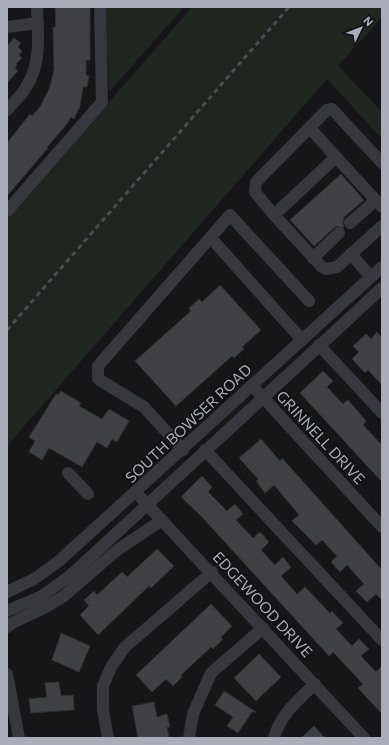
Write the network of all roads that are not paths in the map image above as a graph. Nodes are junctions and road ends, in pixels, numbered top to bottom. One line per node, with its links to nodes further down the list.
1 (37, 7): 3 (street)
2 (100, 7): 10 (street)
3 (38, 23): 4 (street); 5 (street)
4 (7, 27)
5 (7, 110)
6 (310, 128): 7 (street); 8 (street); 11 (street)
7 (336, 157): 9 (street); 11 (street)
8 (382, 163)
9 (379, 204): 12 (street)
10 (7, 211)
11 (274, 215): 17 (street)
12 (350, 223)
13 (382, 226): 16 (street)
14 (339, 234): 17 (street)
15 (211, 238): 21 (street); 22 (street); 27 (street)
16 (351, 254): 17 (street); 19 (street)
17 (313, 258)
18 (382, 267): 19 (street, SOUTH BOWSER ROAD)
19 (370, 278): 20 (street); 22 (street, SOUTH BOWSER ROAD)
20 (381, 291): 23 (street, SOUTH BOWSER ROAD)
21 (309, 301)
22 (302, 340): 24 (street, SOUTH BOWSER ROAD)
23 (319, 345): 25 (street, SOUTH BOWSER ROAD); 26 (street)
24 (252, 386): 25 (street, GRINNELL DRIVE); 27 (street, SOUTH BOWSER ROAD)
25 (263, 397): 28 (street, SOUTH BOWSER ROAD); 34 (street, GRINNELL DRIVE)
26 (382, 413)
27 (183, 450): 30 (street, SOUTH BOWSER ROAD)
28 (205, 450): 32 (street, SOUTH BOWSER ROAD); 40 (street)
29 (68, 473): 31 (street)
30 (136, 493): 32 (street, EDGEWOOD DRIVE); 36 (street, SOUTH BOWSER ROAD)
31 (88, 494)
32 (147, 504): 33 (street, EDGEWOOD DRIVE); 37 (street, SOUTH BOWSER ROAD)
33 (162, 520): 35 (street, EDGEWOOD DRIVE); 38 (street)
34 (382, 527)
35 (212, 572): 39 (street, EDGEWOOD DRIVE); 44 (street)
36 (7, 592)
37 (7, 611)
38 (7, 627)
39 (263, 628): 42 (street, EDGEWOOD DRIVE); 45 (street)
40 (382, 640)
41 (7, 674): 43 (street)
42 (315, 684): 46 (street); 47 (street, EDGEWOOD DRIVE)
43 (19, 738)
44 (108, 738)
45 (189, 738)
46 (274, 738)
47 (364, 738)

